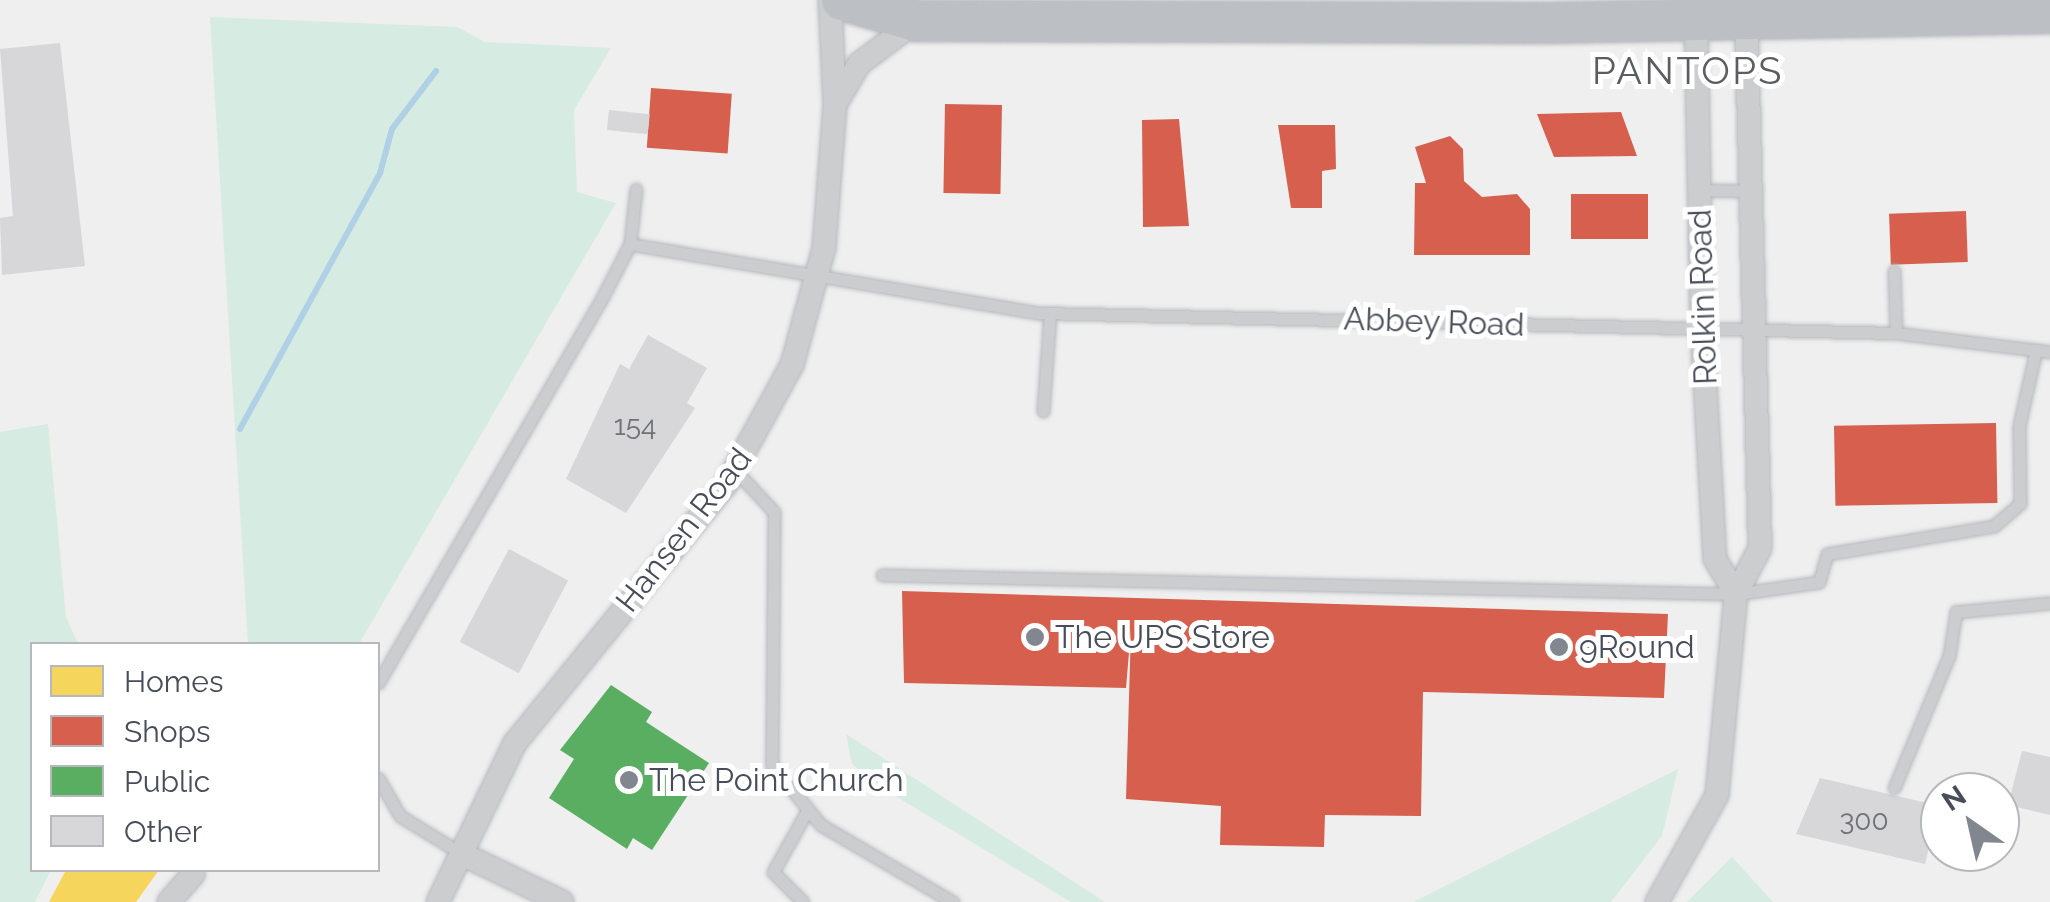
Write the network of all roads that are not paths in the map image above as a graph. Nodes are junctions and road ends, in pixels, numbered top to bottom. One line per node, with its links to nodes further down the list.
1 (830, 0): 7 (street, Hansen Road)
2 (842, 0): 6 (highway)
3 (1746, 10): 4 (highway); 5 (highway); 10 (street, Rolkin Road)
4 (1705, 11): 6 (highway); 9 (street, Rolkin Road)
5 (2050, 13)
6 (916, 21): 7 (street)
7 (834, 105): 13 (street, Hansen Road)
8 (636, 189): 11 (lane)
9 (1699, 190): 10 (lane); 15 (street, Rolkin Road)
10 (1752, 192): 16 (street, Rolkin Road)
11 (630, 244): 13 (lane, Abbey Road); 24 (lane)
12 (1894, 271): 17 (lane)
13 (820, 276): 14 (lane, Abbey Road); 20 (street, Hansen Road)
14 (1050, 314): 15 (lane, Abbey Road); 19 (lane)
15 (1702, 328): 16 (lane, Abbey Road); 22 (street, Rolkin Road)
16 (1753, 330): 17 (lane, Abbey Road); 22 (street, Rolkin Road)
17 (1896, 333): 18 (lane, Abbey Road)
18 (2043, 351): 22 (lane)
19 (1043, 412)
20 (736, 470): 27 (lane); 28 (street, Hansen Road)
21 (882, 575): 22 (lane)
22 (1736, 594): 35 (street, Rolkin Road)
23 (2050, 603): 26 (lane)
24 (380, 680)
25 (380, 781): 28 (lane)
26 (1894, 788)
27 (807, 811): 33 (lane); 34 (lane)
28 (462, 854): 31 (street, Hansen Road); 32 (street)
29 (193, 874): 30 (street)
30 (169, 902)
31 (438, 902)
32 (562, 902)
33 (803, 902)
34 (954, 902)
35 (1658, 902)

